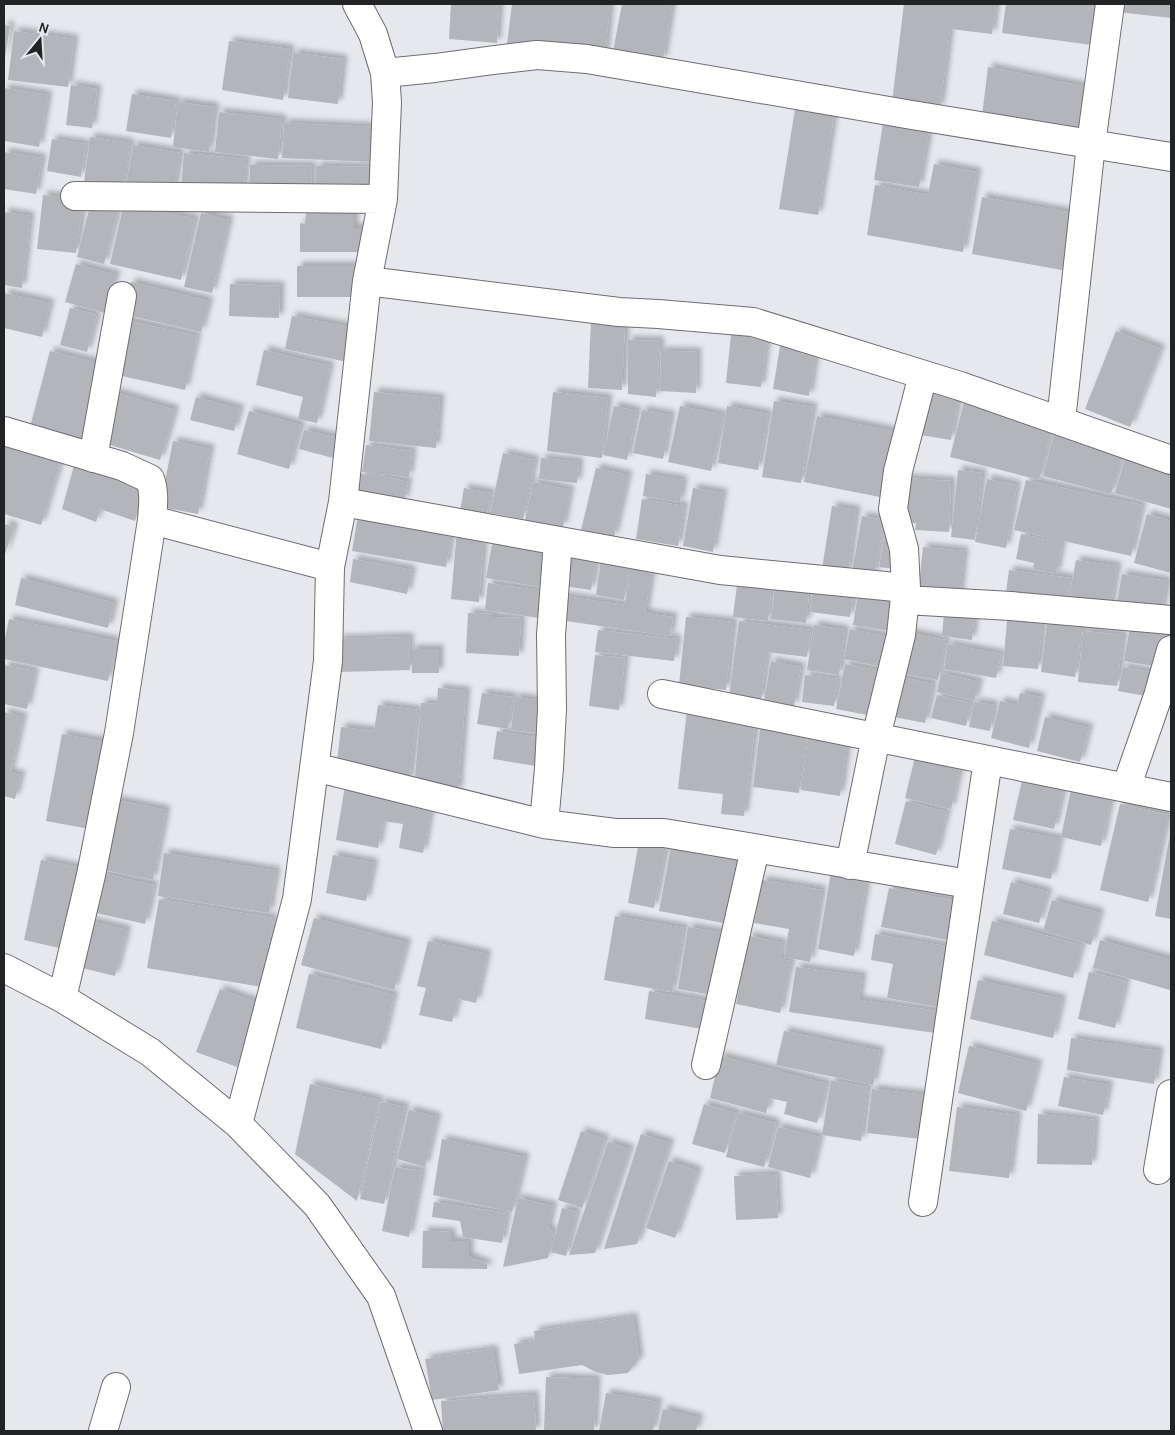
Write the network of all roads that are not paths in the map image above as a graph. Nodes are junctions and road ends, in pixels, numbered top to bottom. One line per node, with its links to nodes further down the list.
1 (357, 4): 3 (street)
2 (1110, 4): 4 (street)
3 (385, 73): 4 (street); 7 (street)
4 (1091, 144): 5 (street); 11 (street)
5 (1171, 157)
6 (75, 196): 7 (street)
7 (383, 199): 8 (street)
8 (367, 281): 10 (street); 15 (street)
9 (122, 296): 13 (street)
10 (923, 374): 11 (street); 19 (street)
11 (1061, 421): 14 (street)
12 (4, 431): 13 (street)
13 (93, 458): 16 (street)
14 (1171, 460)
15 (343, 502): 17 (street); 18 (street)
16 (152, 520): 18 (street); 33 (street)
17 (558, 541): 19 (street); 28 (street)
18 (330, 567): 25 (street)
19 (905, 594): 20 (street); 23 (street)
20 (1171, 620)
21 (1171, 650): 26 (street)
22 (662, 694): 23 (street)
23 (876, 737): 24 (street); 30 (street)
24 (988, 760): 26 (street); 31 (street)
25 (314, 767): 28 (street); 36 (street)
26 (1126, 788): 27 (street)
27 (1171, 798)
28 (544, 824): 29 (street)
29 (755, 849): 30 (street); 34 (street)
30 (850, 865): 31 (street)
31 (969, 884): 38 (street)
32 (4, 968): 33 (street)
33 (62, 998): 36 (street)
34 (706, 1065)
35 (1171, 1094): 37 (street)
36 (238, 1124): 41 (street)
37 (1158, 1170)
38 (923, 1202)
39 (116, 1387): 40 (street)
40 (103, 1431)
41 (428, 1431)

